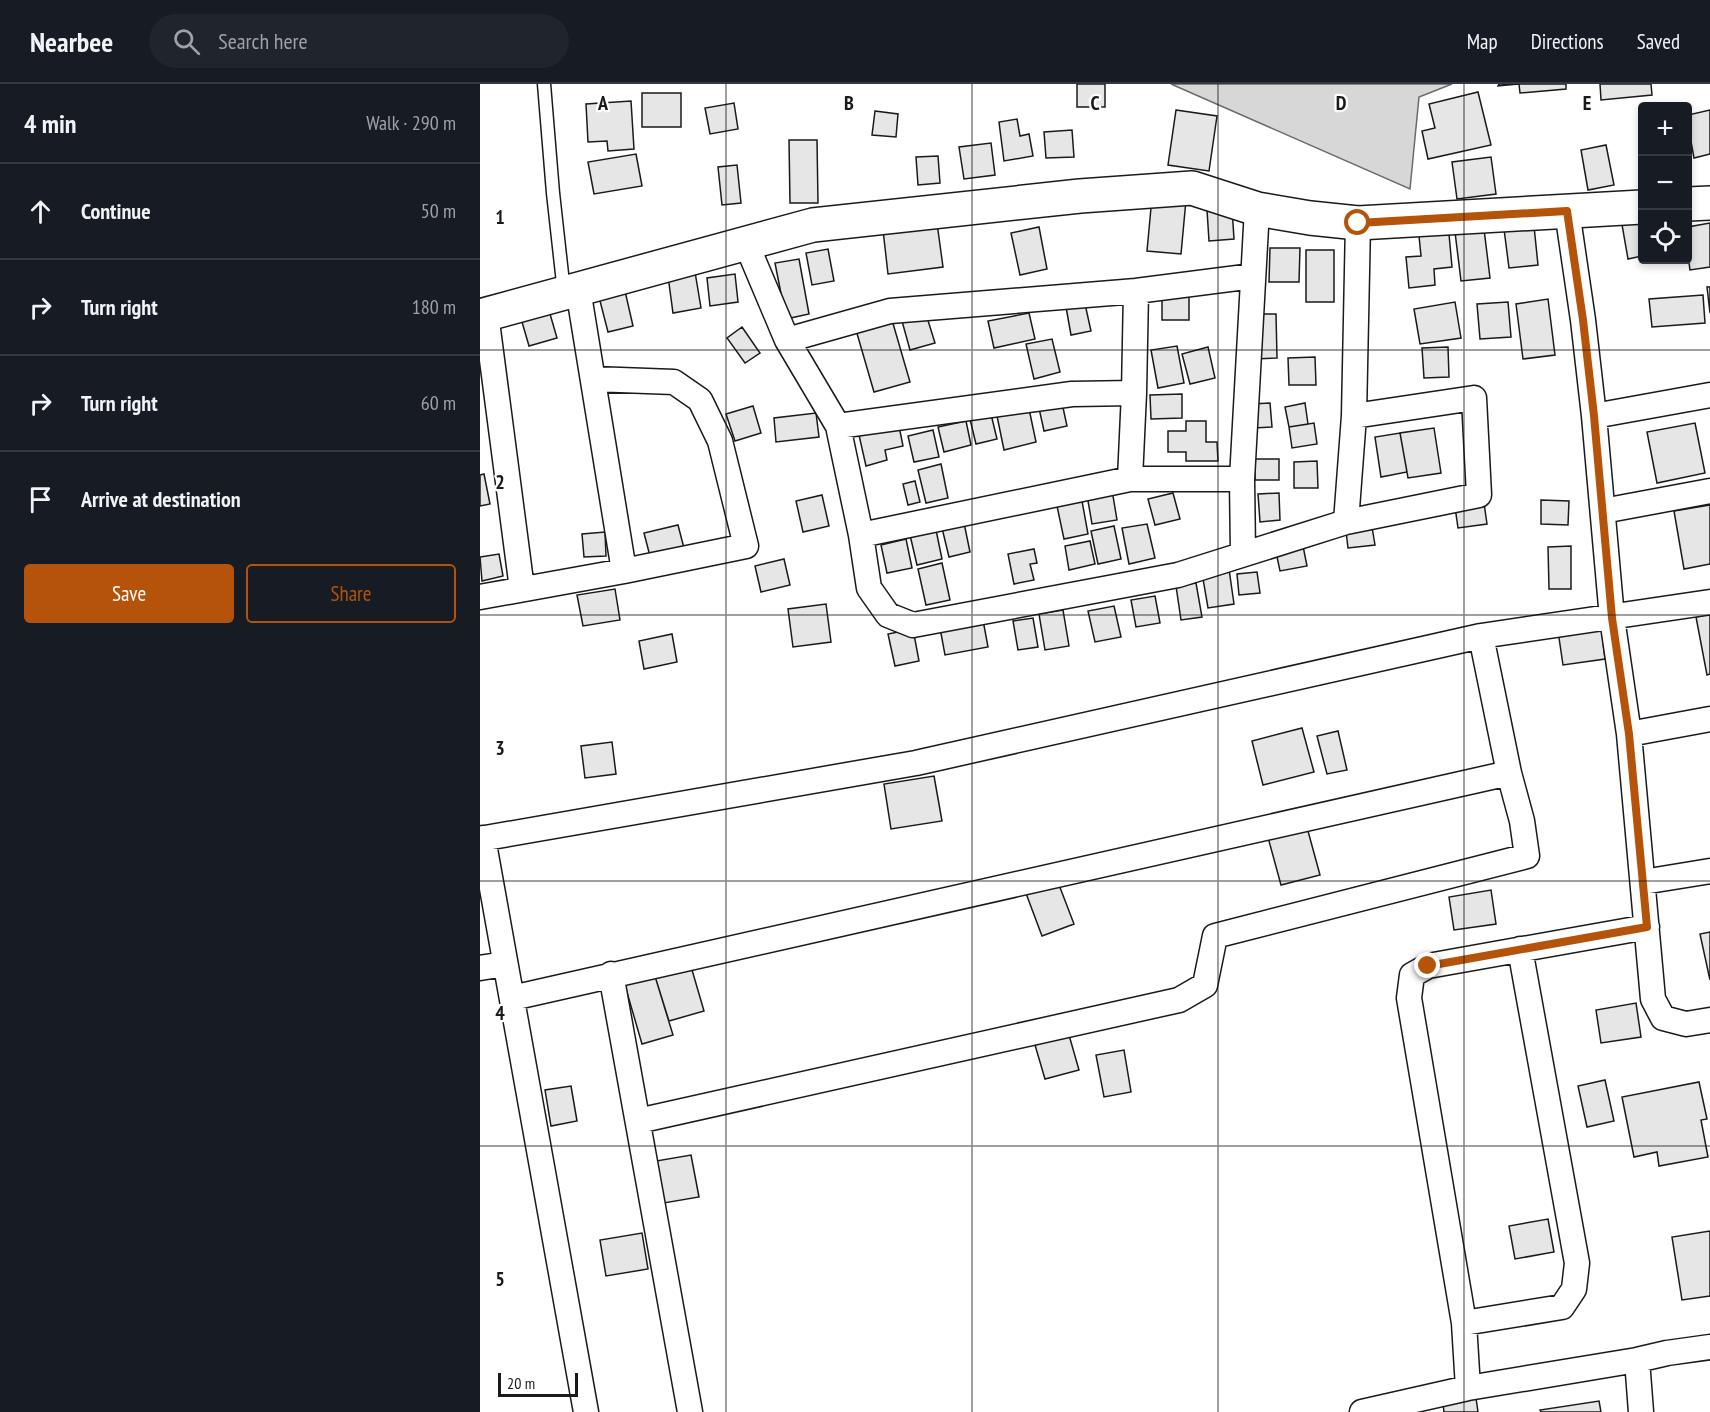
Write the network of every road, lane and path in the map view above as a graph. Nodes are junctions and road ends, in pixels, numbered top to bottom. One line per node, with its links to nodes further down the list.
1 (544, 84): 10 (lane)
2 (1710, 203): 3 (street)
3 (1692, 204)
4 (1638, 207): 6 (street)
5 (1257, 209): 7 (street); 8 (street); 9 (street)
6 (1567, 211): 7 (street); 18 (street)
7 (1358, 223): 17 (street)
8 (746, 243): 10 (street); 13 (street)
9 (1253, 276): 11 (street); 21 (street)
10 (571, 291): 12 (street); 14 (street)
11 (1136, 291): 13 (street); 15 (street)
12 (483, 315): 28 (street)
13 (787, 340): 19 (street)
14 (593, 379): 27 (street); 27 (street)
15 (1134, 393): 19 (street); 20 (street)
16 (1710, 394): 18 (street)
17 (1354, 416): 24 (street); 24 (street)
18 (1594, 416): 23 (street)
19 (838, 426): 25 (street)
20 (1130, 479): 21 (street); 25 (street)
21 (1242, 479): 26 (street)
22 (1710, 491): 23 (street)
23 (1603, 511): 31 (street)
24 (1346, 522): 26 (street)
25 (861, 535): 26 (street)
26 (1243, 554)
27 (624, 571): 28 (street)
28 (522, 589): 29 (street)
29 (480, 597)
30 (1710, 602): 31 (street)
31 (1612, 618): 32 (street); 34 (street)
32 (1481, 636): 35 (street); 36 (street)
33 (1710, 719): 34 (street)
34 (1629, 734): 38 (street)
35 (1509, 773): 43 (street); 46 (street)
36 (482, 838): 41 (street)
37 (1710, 870): 38 (street)
38 (1643, 882): 39 (street)
39 (1647, 927): 40 (street); 45 (street)
40 (1520, 949): 47 (street); 47 (street)
41 (505, 964): 42 (street); 44 (street)
42 (480, 968)
43 (612, 974): 44 (street); 46 (street)
44 (512, 998): 51 (street)
45 (1710, 1020)
46 (638, 1121): 52 (street)
47 (1464, 1323): 50 (street)
48 (1710, 1347): 49 (street)
49 (1637, 1360): 50 (street); 54 (street)
50 (1468, 1388): 53 (street)
51 (586, 1412)
52 (690, 1412)
53 (1362, 1412)
54 (1641, 1412)

